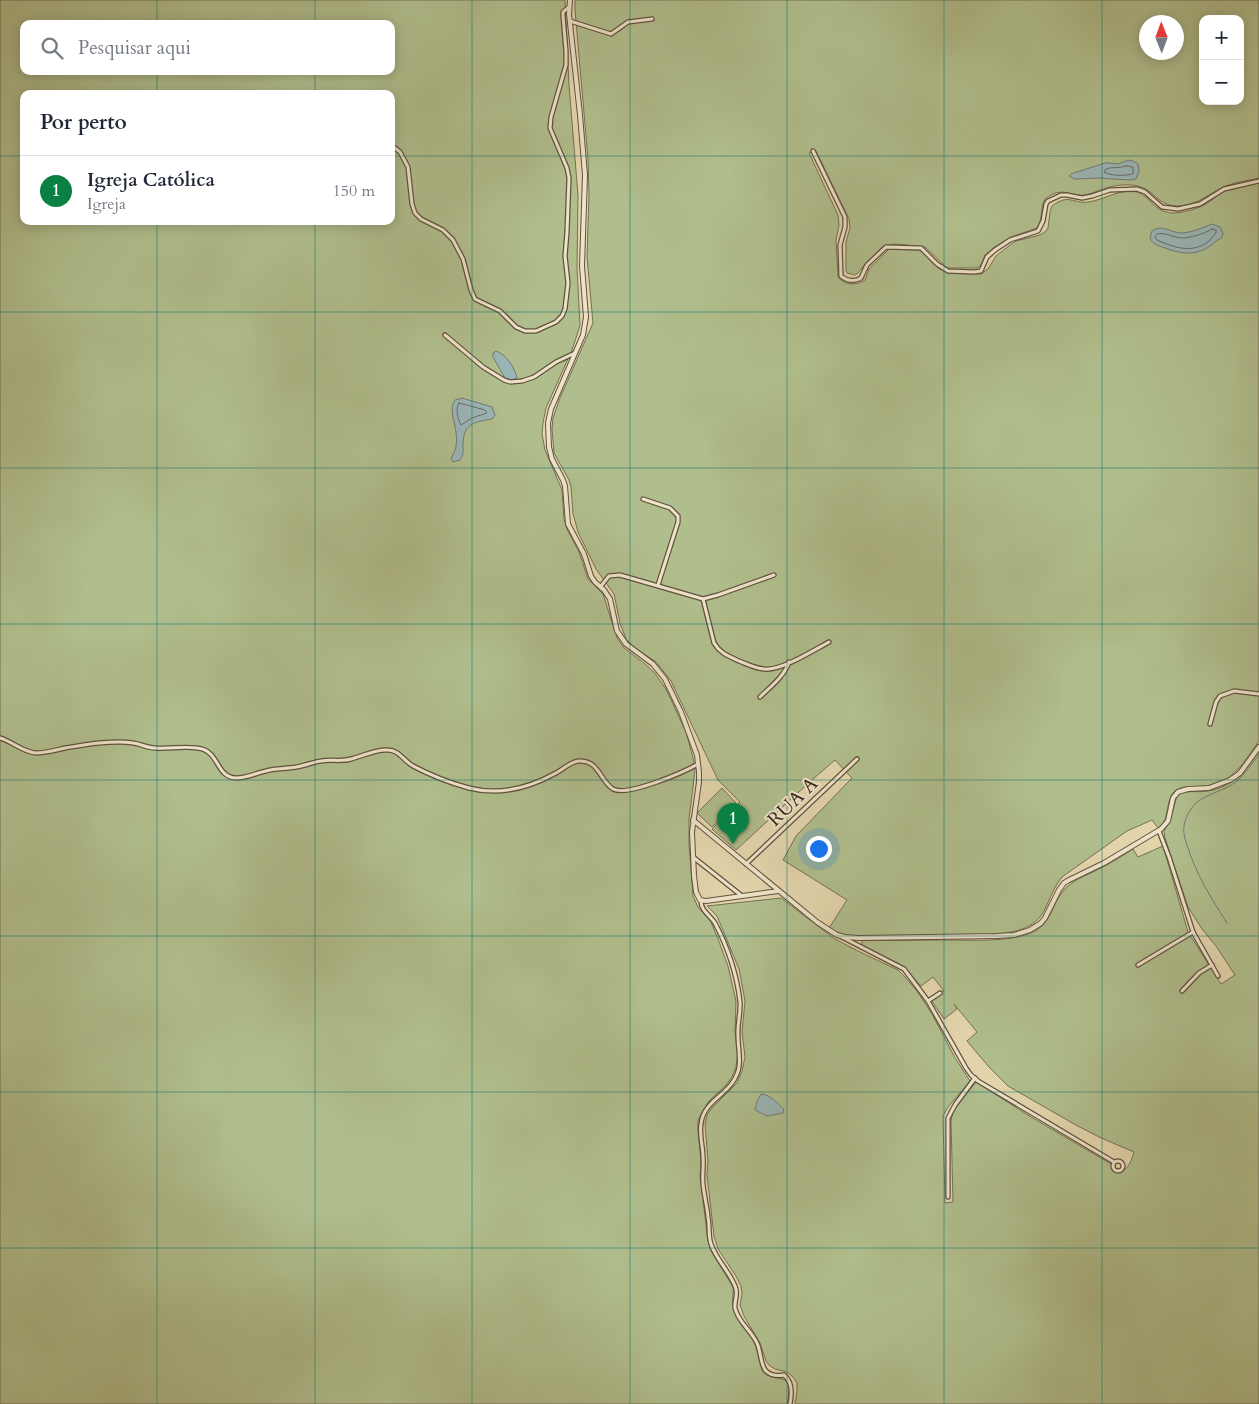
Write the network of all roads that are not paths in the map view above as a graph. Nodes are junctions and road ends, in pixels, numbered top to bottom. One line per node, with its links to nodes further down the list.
1 (570, 0): 2 (street)
2 (569, 7): 4 (street); 5 (street)
3 (652, 19): 4 (street)
4 (570, 20): 9 (street)
5 (395, 148)
6 (812, 151): 7 (street)
7 (1259, 181)
8 (445, 334): 9 (street)
9 (576, 353): 13 (street)
10 (643, 499): 12 (street)
11 (774, 575): 14 (street)
12 (658, 585): 13 (street); 14 (street)
13 (601, 586): 23 (street)
14 (703, 599): 16 (street)
15 (829, 642): 16 (street)
16 (789, 662): 18 (street)
17 (1259, 694): 19 (street)
18 (760, 698)
19 (1210, 724)
20 (0, 738): 23 (street)
21 (1259, 747): 25 (street)
22 (856, 759): 27 (street, RUA A)
23 (698, 764): 24 (street)
24 (693, 820): 26 (street); 27 (street)
25 (1159, 831): 31 (street); 32 (street)
26 (693, 857): 29 (street); 30 (street)
27 (746, 864): 28 (street)
28 (778, 891): 29 (street); 32 (street)
29 (742, 896): 30 (street)
30 (702, 901): 42 (street)
31 (1192, 932): 33 (street); 34 (street)
32 (837, 935): 38 (street)
33 (1138, 965)
34 (1212, 965): 35 (street); 36 (street)
35 (1218, 976)
36 (1182, 991)
37 (940, 993): 38 (street)
38 (928, 1001): 39 (street)
39 (975, 1078): 40 (street); 41 (street)
40 (1114, 1162)
41 (948, 1197)
42 (790, 1404)

